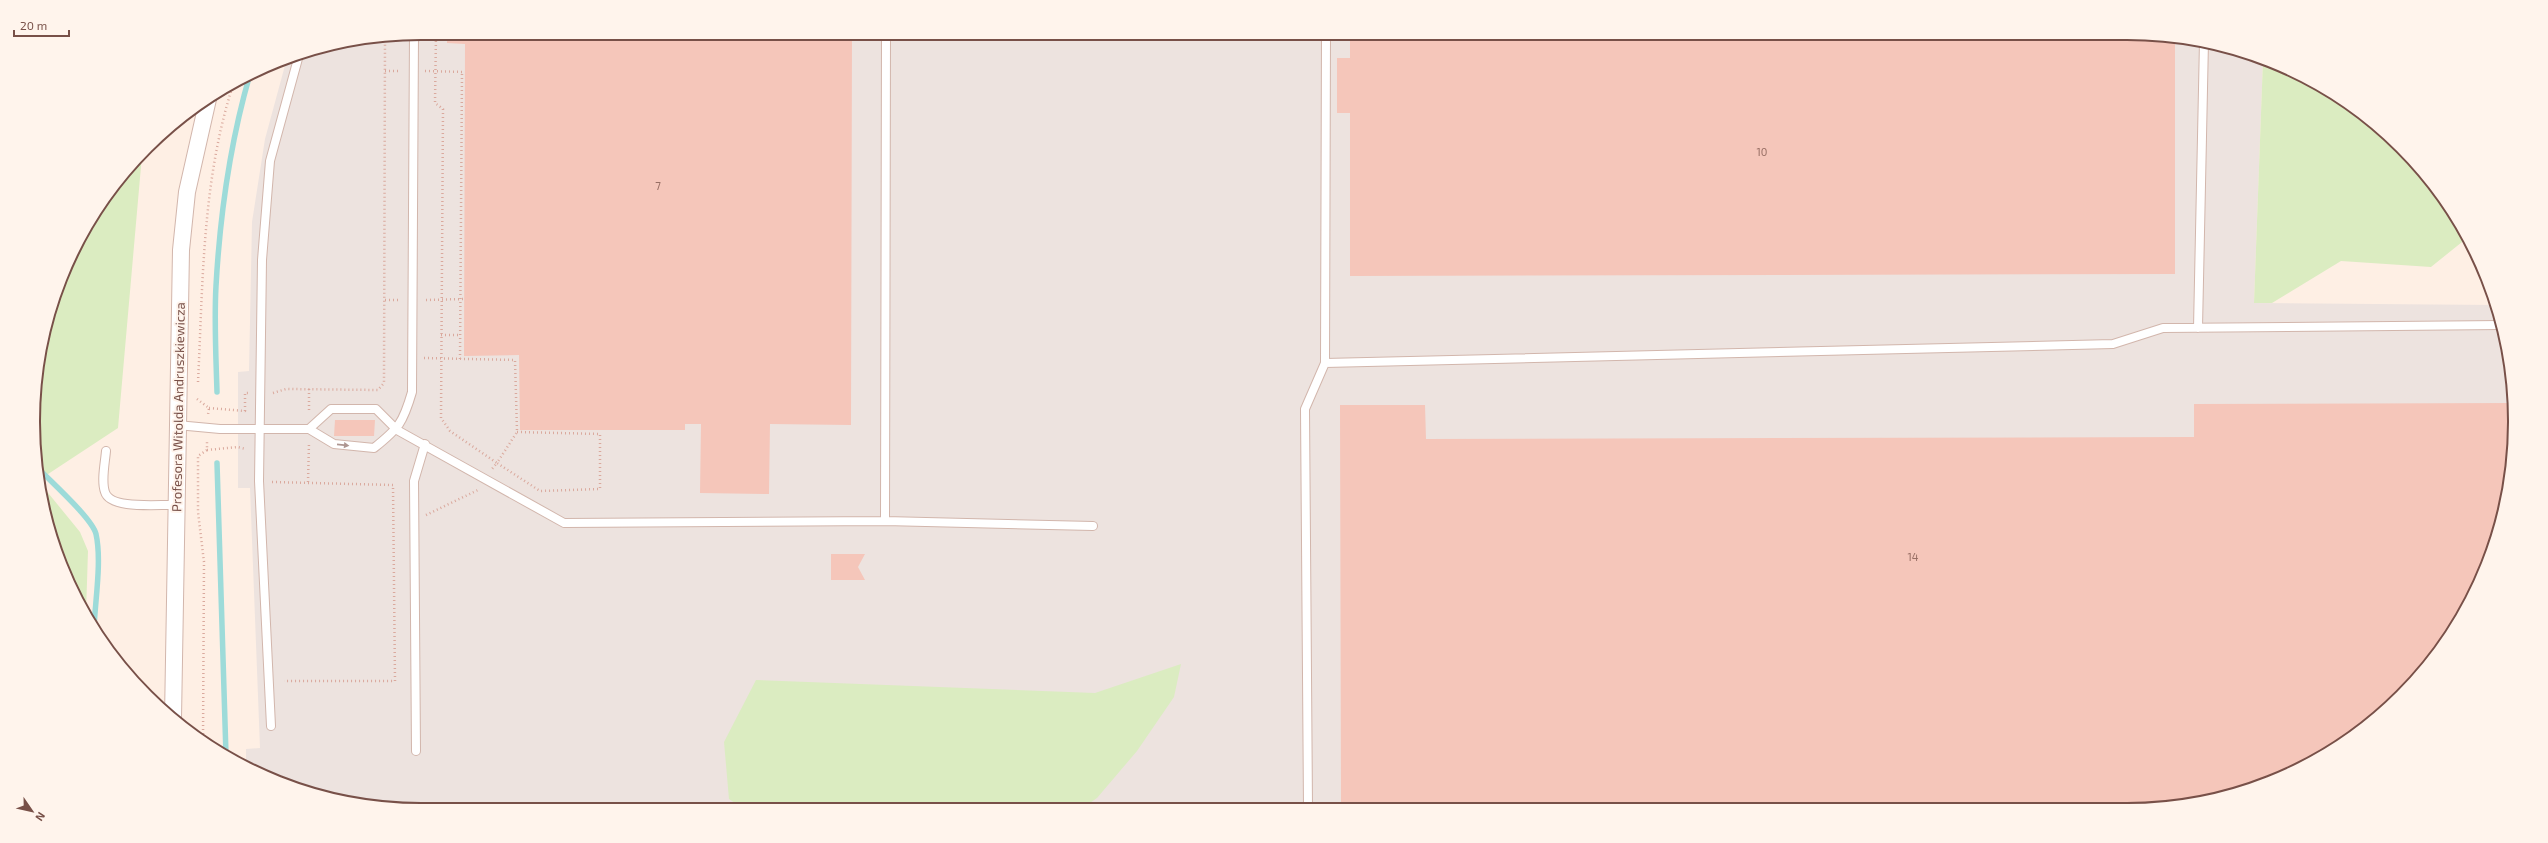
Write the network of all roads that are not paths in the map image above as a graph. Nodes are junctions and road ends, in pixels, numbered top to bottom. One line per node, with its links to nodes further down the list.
1 (414, 40): 13 (lane)
2 (886, 40): 17 (lane)
3 (1326, 40): 9 (lane)
4 (2204, 48): 8 (lane)
5 (297, 61): 11 (lane)
6 (206, 107): 10 (street, Profesora Witolda Andruszkiewicza)
7 (2496, 326): 8 (lane)
8 (2198, 328): 9 (lane)
9 (1325, 363): 22 (lane)
10 (177, 425): 11 (lane); 16 (street, Profesora Witolda Andruszkiewicza)
11 (259, 429): 12 (lane); 20 (lane)
12 (309, 429): 13 (lane, one-way to 13); 13 (lane)
13 (397, 430): 14 (lane)
14 (425, 444): 17 (lane); 21 (lane)
15 (106, 451): 16 (lane)
16 (176, 505): 19 (street, Profesora Witolda Andruszkiewicza)
17 (886, 521): 18 (lane)
18 (1093, 526)
19 (174, 711)
20 (271, 726)
21 (416, 751)
22 (1308, 803)

